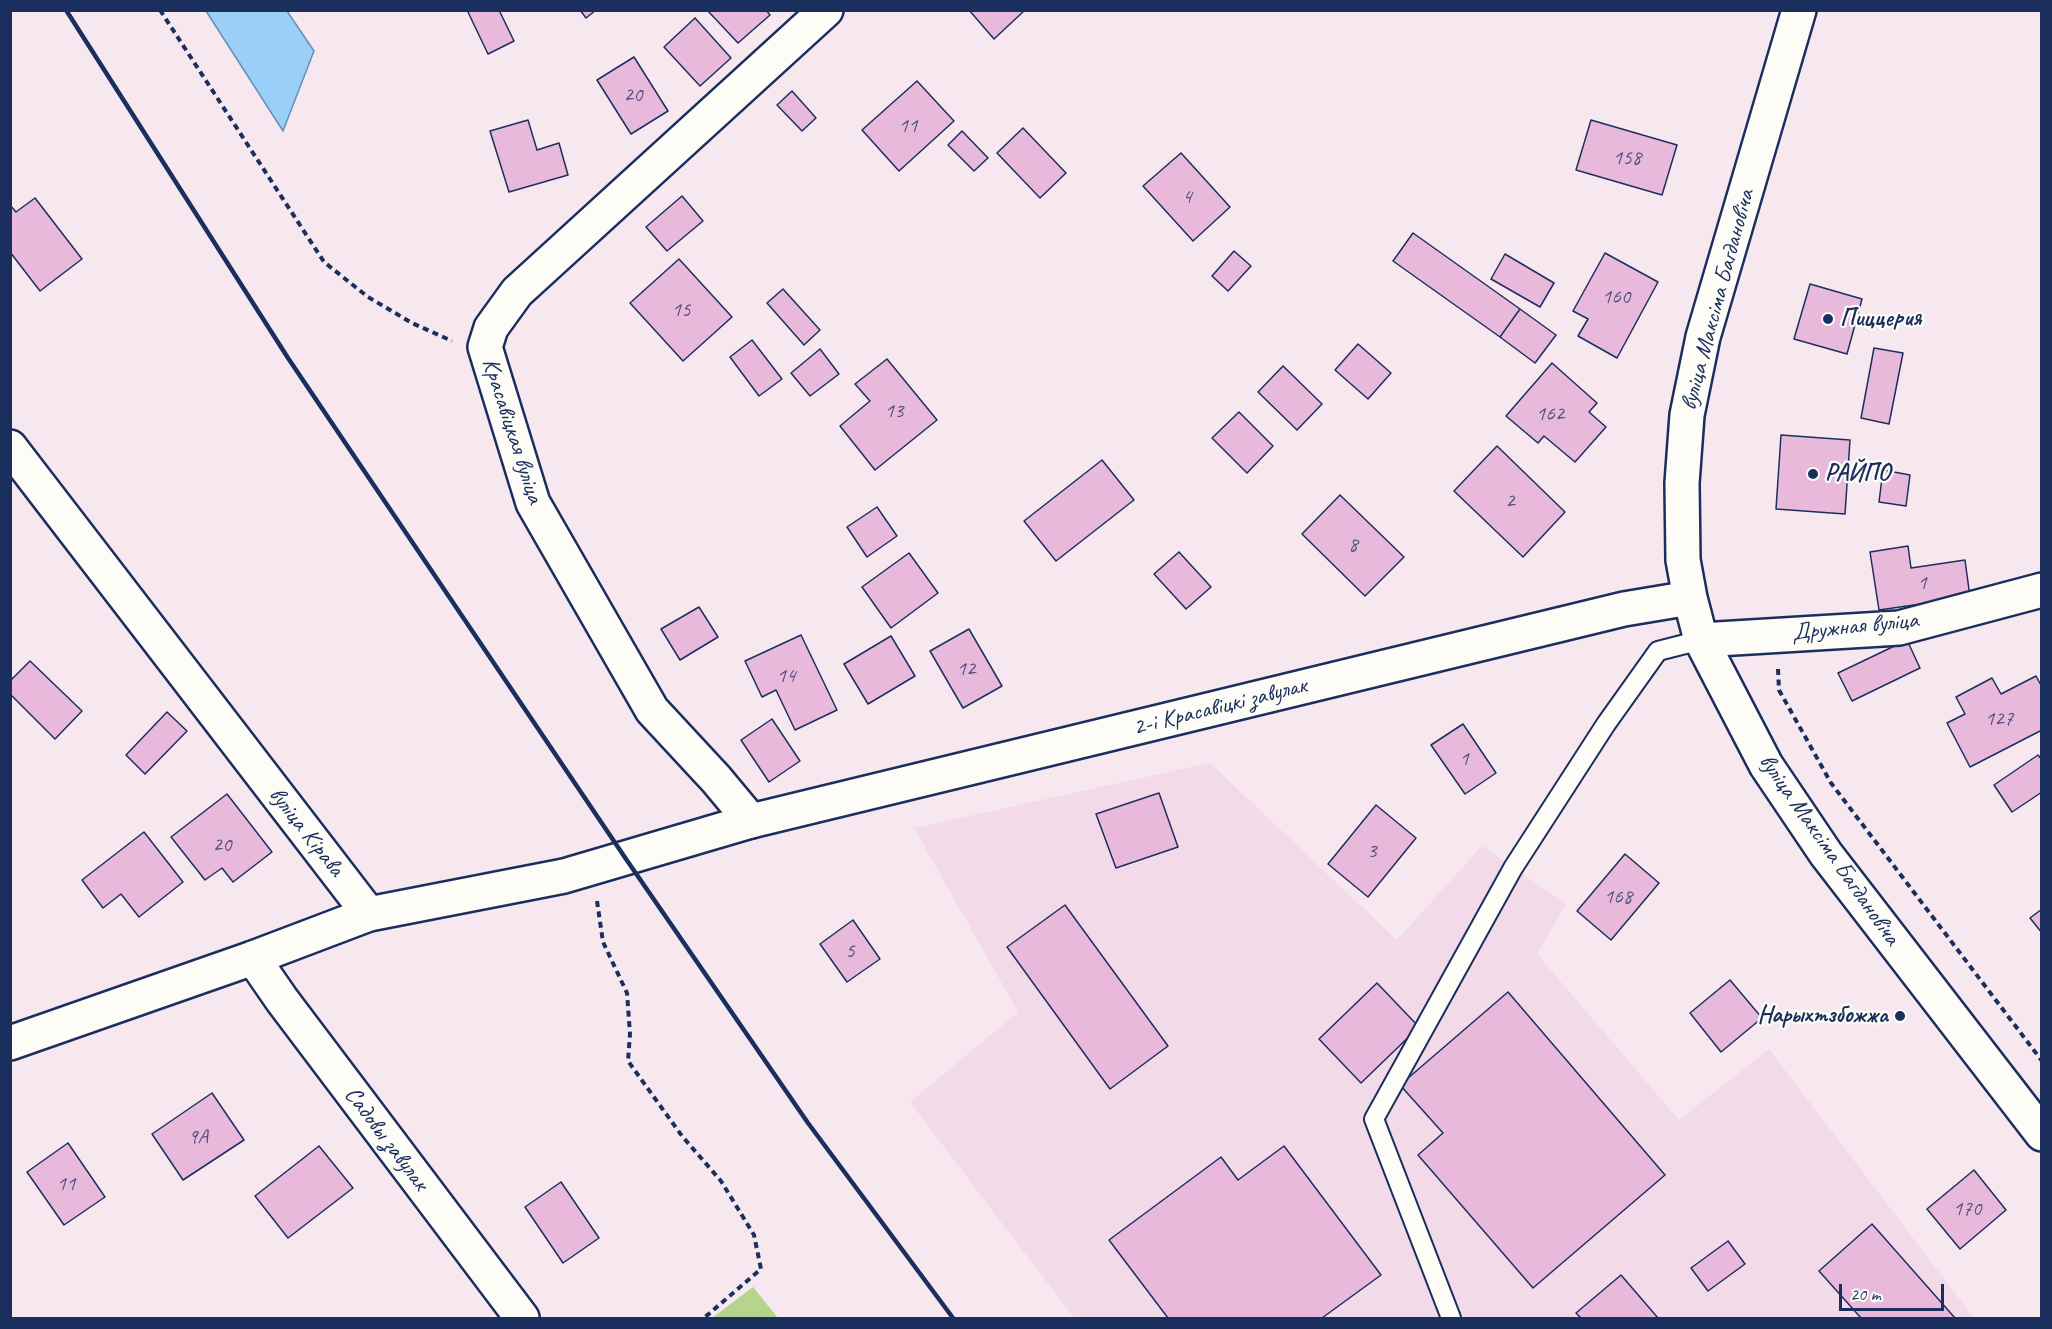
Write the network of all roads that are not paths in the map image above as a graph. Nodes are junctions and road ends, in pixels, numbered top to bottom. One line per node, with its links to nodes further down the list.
1 (826, 10): 7 (main road, Красавіцкая вуліца)
2 (1799, 10): 5 (main road, вуліца Максіма Багдановіча)
3 (10, 447): 8 (main road, вуліца Кірава)
4 (2042, 590): 6 (main road, Дружная вуліца)
5 (1690, 597): 6 (main road, вуліца Максіма Багдановіча); 7 (main road, 2-і Красавіцкі завулак)
6 (1701, 640): 11 (main road, вуліца Максіма Багдановіча); 13 (lane)
7 (751, 821): 8 (main road, 2-і Красавіцкі завулак)
8 (369, 914): 9 (main road)
9 (253, 958): 10 (main road); 12 (main road, Садовы завулак)
10 (10, 1043)
11 (2042, 1134)
12 (522, 1318)
13 (1450, 1318)

